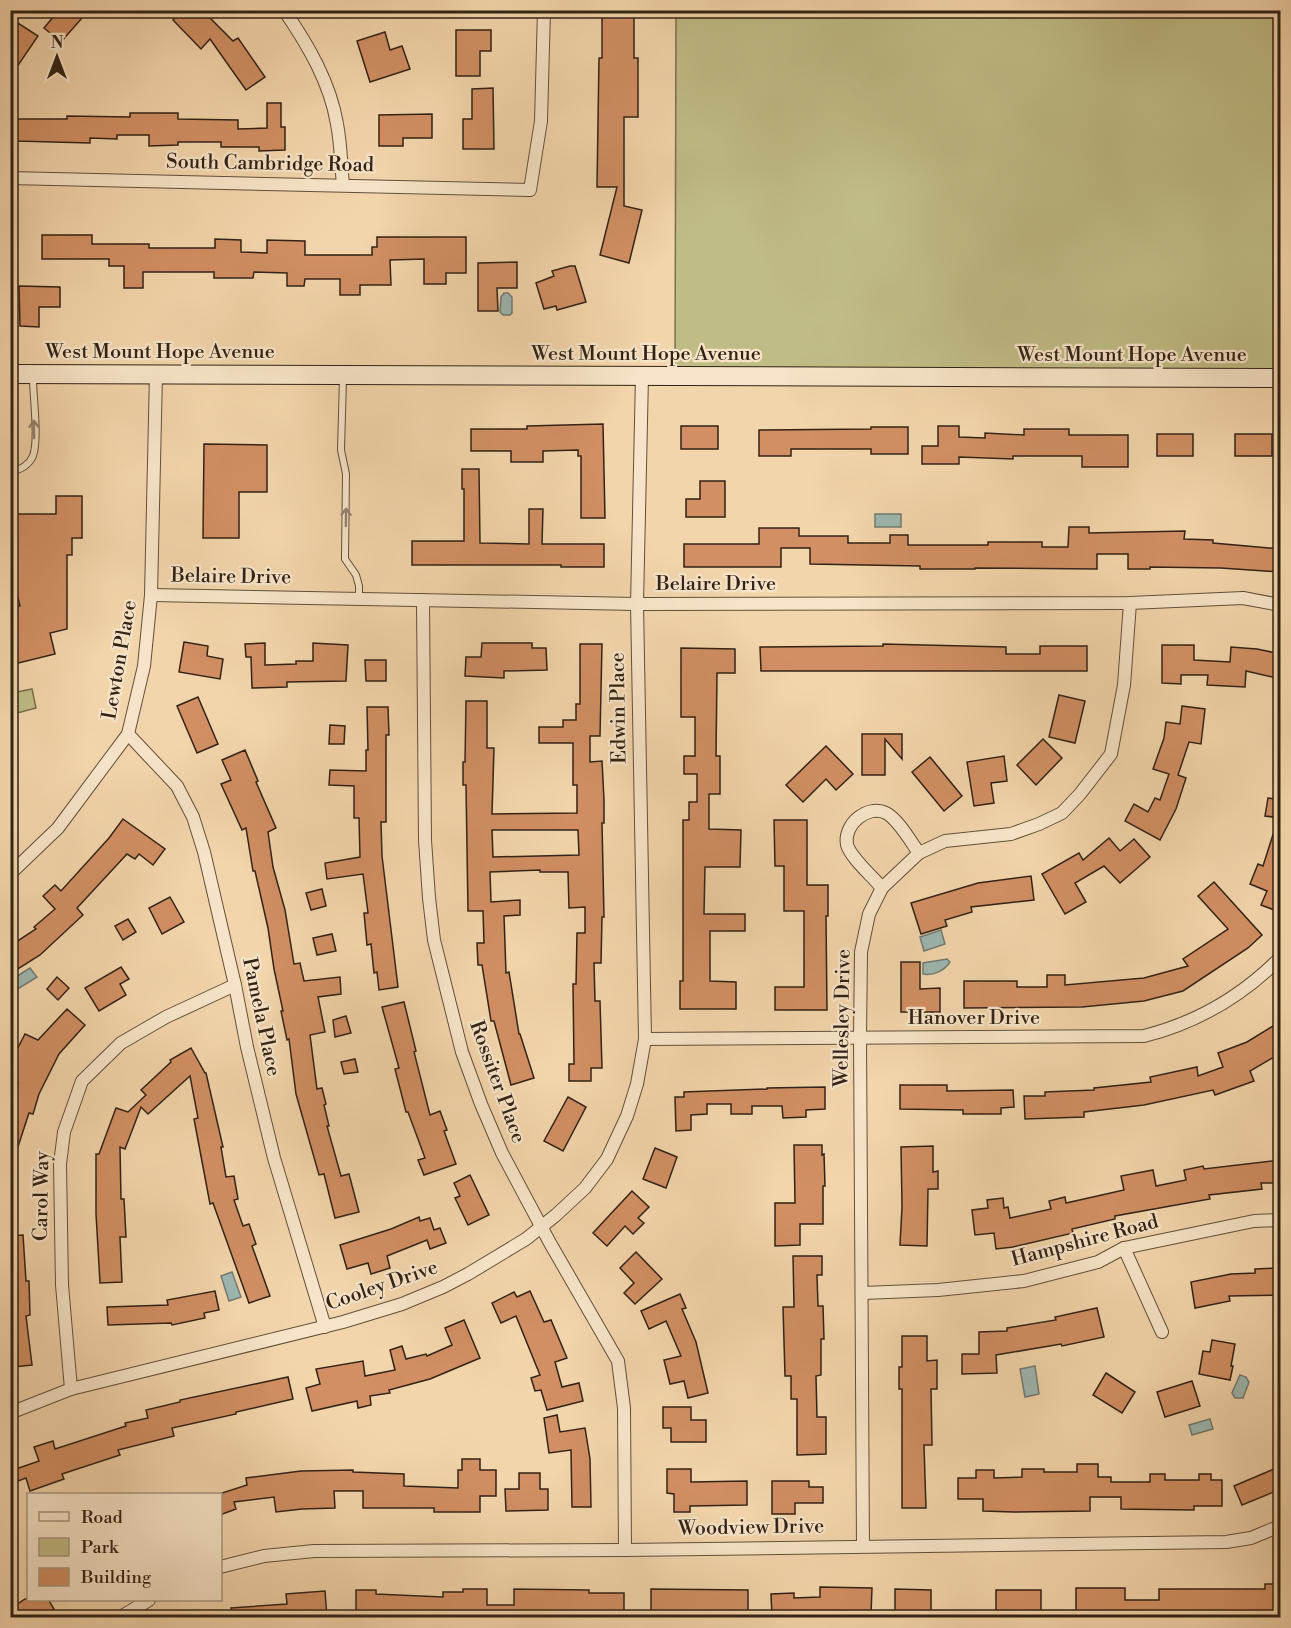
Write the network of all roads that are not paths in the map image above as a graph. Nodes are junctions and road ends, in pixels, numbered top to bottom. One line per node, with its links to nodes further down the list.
1 (284, 10): 4 (street)
2 (544, 10): 4 (street, South Cambridge Road)
3 (10, 178): 4 (street, South Cambridge Road)
4 (343, 185)
5 (10, 374): 6 (street, West Mount Hope Avenue)
6 (33, 374): 7 (street, West Mount Hope Avenue); 11 (lane, one-way to 6)
7 (156, 374): 8 (street, West Mount Hope Avenue); 12 (street, Lewton Place)
8 (343, 375): 9 (street, West Mount Hope Avenue); 13 (lane, one-way to 8)
9 (642, 376): 10 (street, West Mount Hope Avenue); 16 (street, Edwin Place)
10 (1281, 378)
11 (10, 472)
12 (151, 595): 13 (street, Belaire Drive); 18 (street, Lewton Place)
13 (359, 599): 14 (street, Belaire Drive)
14 (423, 600): 16 (street, Belaire Drive); 27 (street, Rossiter Place)
15 (1130, 603): 16 (street, Belaire Drive); 17 (street, Belaire Drive); 19 (street, Wellesley Drive)
16 (637, 604): 25 (street, Edwin Place)
17 (1281, 605)
18 (128, 734): 20 (street, Lewton Place); 23 (street, Pamela Place)
19 (919, 853): 21 (street, Wellesley Drive); 21 (street)
20 (10, 874)
21 (882, 888): 24 (street, Wellesley Drive)
22 (1281, 958): 24 (street, Hanover Drive)
23 (235, 985): 30 (street, Pamela Place); 32 (street, Carol Way)
24 (860, 1037): 25 (street, Hanover Drive); 29 (street, Wellesley Drive)
25 (645, 1039): 27 (street, Cooley Drive)
26 (1281, 1220): 28 (street, Hampshire Road)
27 (542, 1227): 30 (street, Cooley Drive); 36 (street, Rossiter Place)
28 (1124, 1248): 29 (street, Hampshire Road); 31 (street)
29 (863, 1293): 35 (street, Wellesley Drive)
30 (325, 1327): 32 (street, Cooley Drive)
31 (1162, 1332)
32 (71, 1389): 33 (street, Cooley Drive)
33 (10, 1413)
34 (1281, 1526): 35 (street, Woodview Drive)
35 (863, 1546): 36 (street, Woodview Drive)
36 (625, 1550): 37 (street, Woodview Drive)
37 (222, 1567)
38 (146, 1601): 39 (street)
39 (119, 1617)

